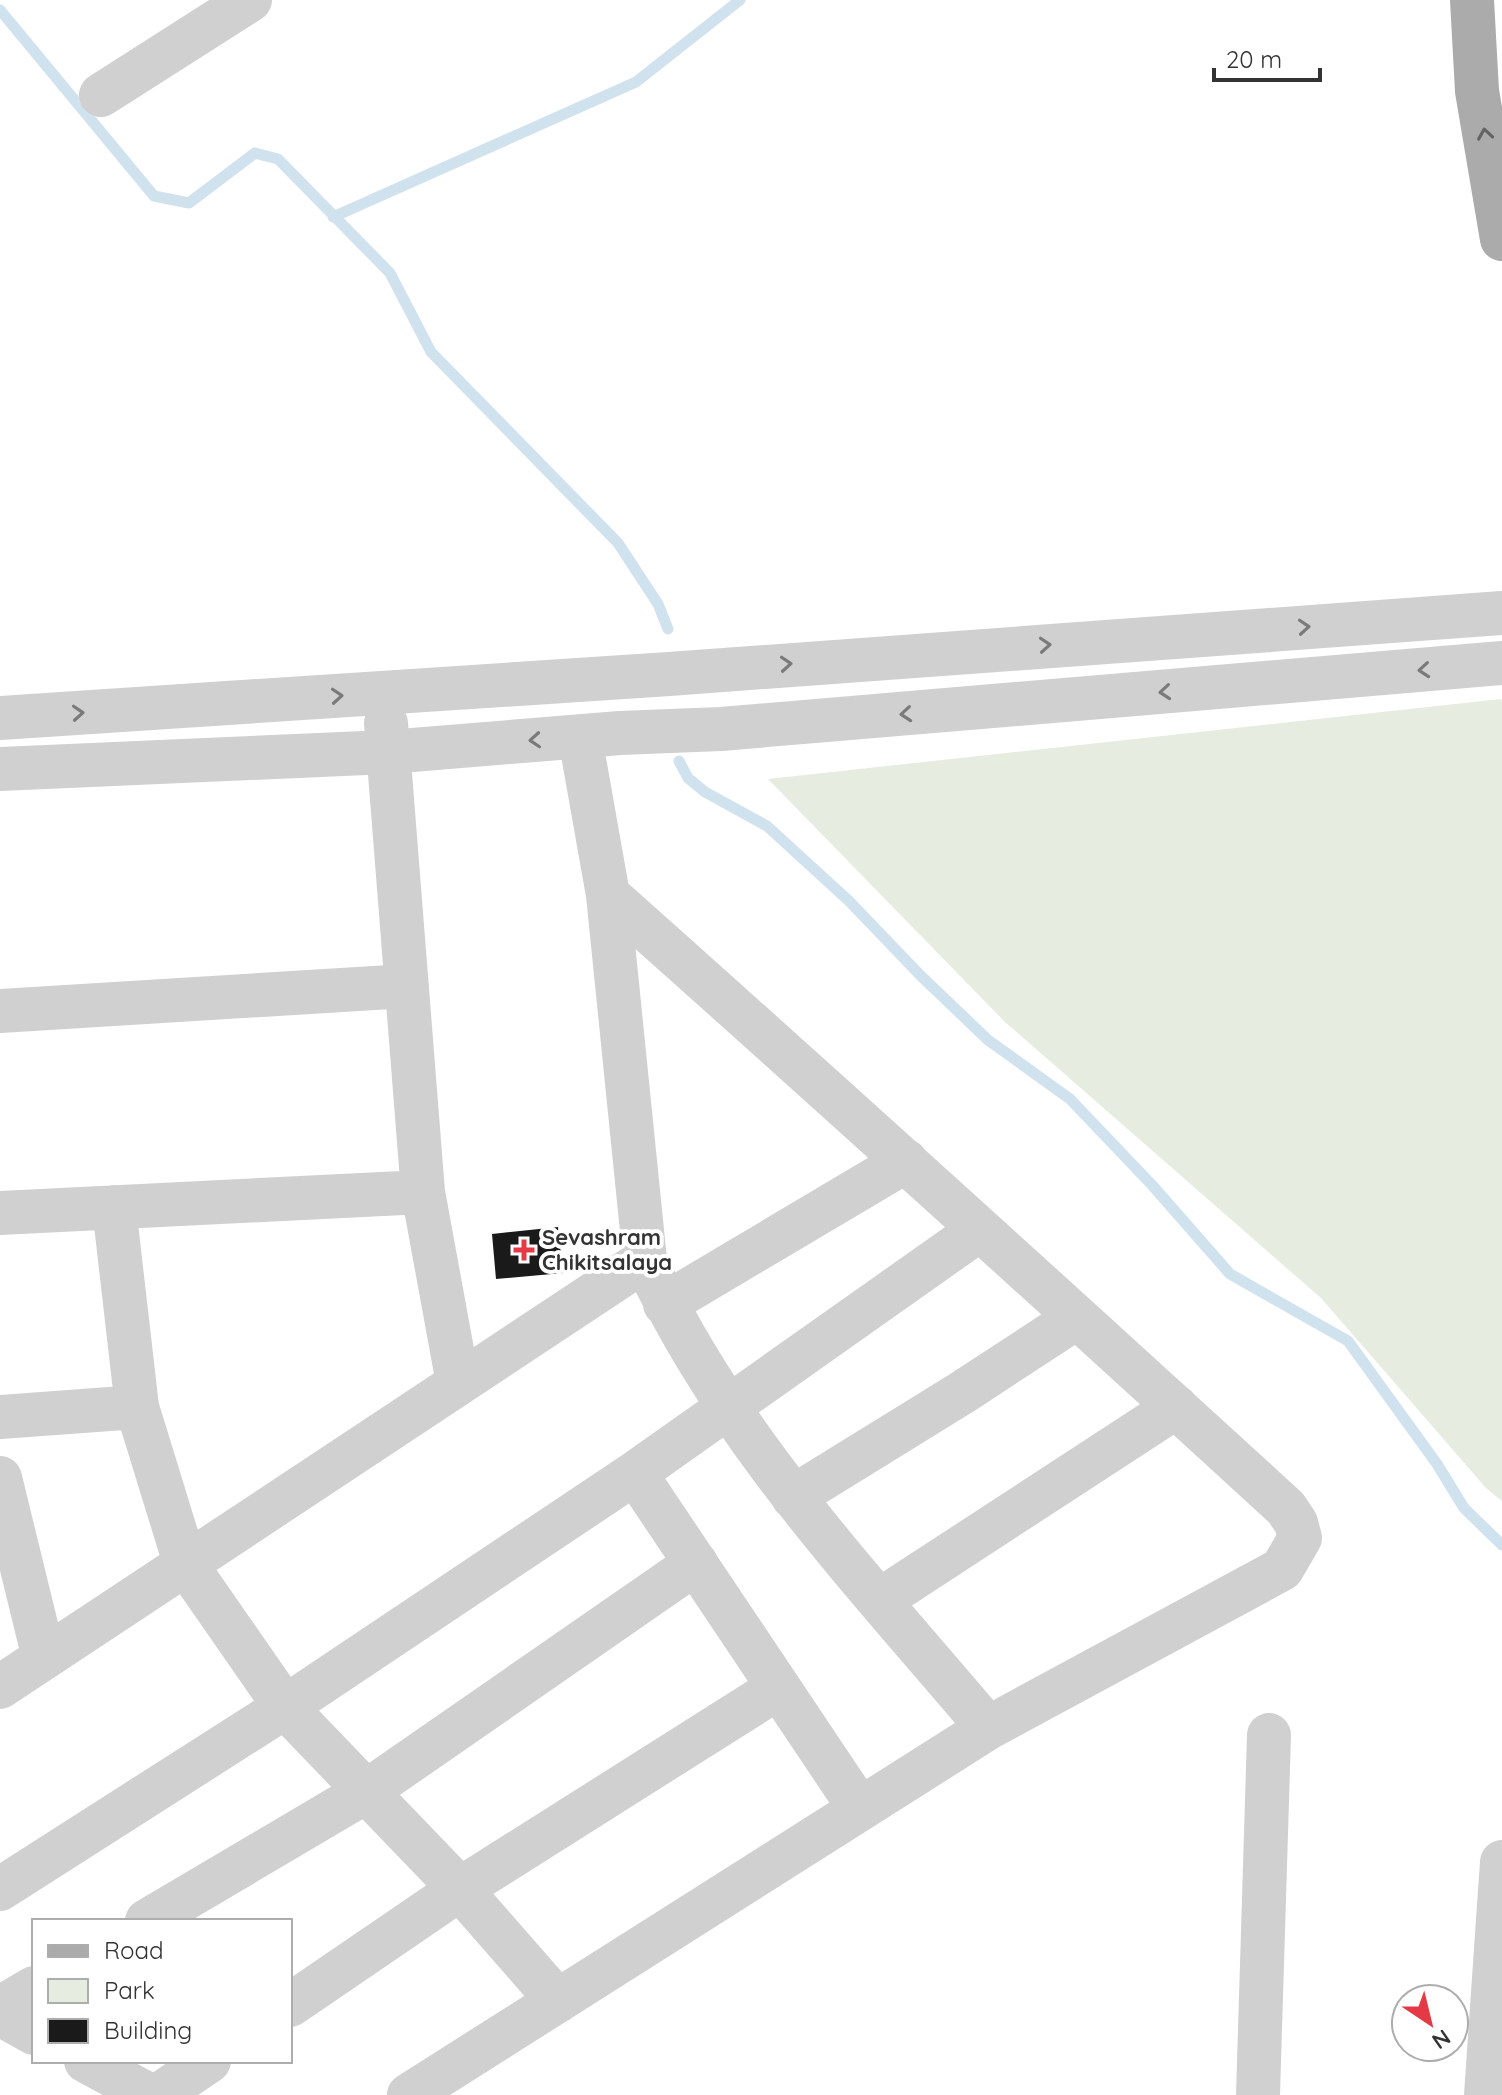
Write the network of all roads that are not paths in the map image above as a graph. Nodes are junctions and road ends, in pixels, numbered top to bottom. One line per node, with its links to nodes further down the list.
1 (250, 0): 4 (street)
2 (1472, 0): 3 (main road)
3 (1490, 90): 5 (main road, one-way to 3)
4 (101, 95)
5 (1502, 239)
6 (1502, 613): 8 (street, one-way to 6)
7 (1502, 663): 11 (street, one-way to 11)
8 (669, 674): 9 (street); 11 (street)
9 (384, 693): 10 (street, one-way to 9); 13 (street)
10 (0, 718)
11 (673, 732): 12 (street)
12 (580, 737): 13 (street, one-way to 13); 15 (street)
13 (388, 752): 14 (street); 16 (street)
14 (0, 769)
15 (608, 895): 18 (street); 23 (street)
16 (407, 986): 17 (street); 19 (street)
17 (0, 1011)
18 (906, 1161): 22 (street); 24 (street)
19 (423, 1192): 20 (street); 26 (street)
20 (114, 1207): 21 (street); 27 (street)
21 (0, 1213)
22 (979, 1230): 25 (street); 28 (street)
23 (645, 1260): 24 (street); 26 (street)
24 (665, 1304): 28 (street)
25 (1076, 1318): 29 (street); 33 (street)
26 (458, 1383): 34 (street)
27 (137, 1407): 30 (street); 34 (street)
28 (728, 1407): 31 (street); 33 (street)
29 (1176, 1407): 36 (street); 41 (street)
30 (0, 1417)
31 (635, 1473): 35 (street); 40 (street)
32 (0, 1478): 37 (street)
33 (793, 1497): 36 (street)
34 (185, 1563): 37 (street); 40 (street)
35 (696, 1563): 39 (street); 43 (street)
36 (880, 1600): 41 (street)
37 (44, 1658): 38 (street)
38 (0, 1687)
39 (778, 1688): 44 (street); 47 (street)
40 (285, 1707): 43 (street); 46 (street)
41 (988, 1728): 44 (street)
42 (1269, 1735): 60 (street)
43 (367, 1791): 47 (street); 48 (street)
44 (860, 1809): 50 (street)
45 (1502, 1862): 61 (street)
46 (0, 1889)
47 (460, 1889): 50 (street); 51 (street)
48 (150, 1919)
49 (32, 1989): 52 (street)
50 (558, 2001): 59 (street)
51 (292, 2004)
52 (0, 2008)
53 (0, 2014): 54 (street)
54 (32, 2032)
55 (90, 2063): 57 (street)
56 (206, 2063): 58 (street)
57 (149, 2095)
58 (159, 2095)
59 (409, 2095)
60 (1258, 2095)
61 (1486, 2095)

